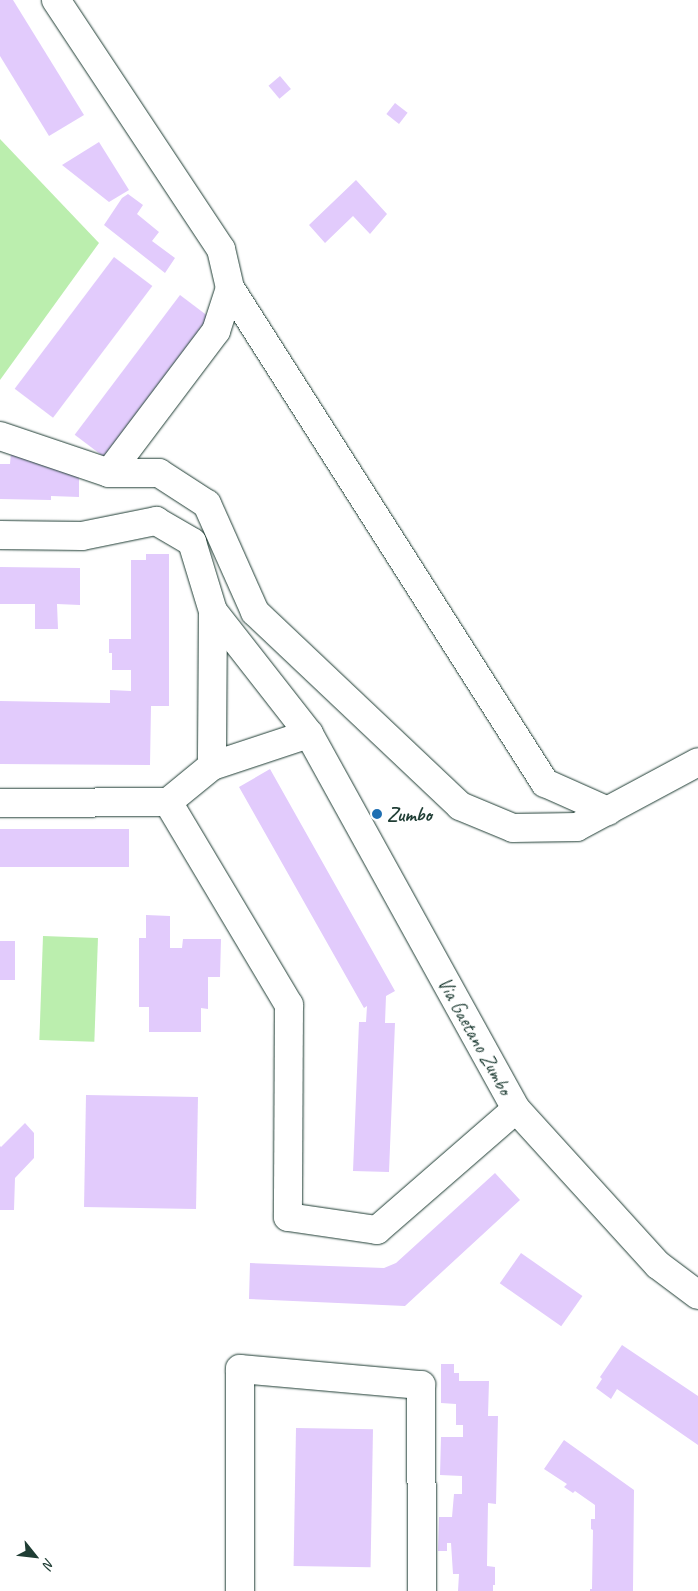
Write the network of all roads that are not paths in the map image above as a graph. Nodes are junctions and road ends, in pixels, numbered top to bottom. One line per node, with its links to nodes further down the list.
1 (56, 0): 2 (street)
2 (230, 288): 4 (street); 12 (street)
3 (0, 436): 4 (street)
4 (109, 473): 12 (street)
5 (0, 535): 6 (street)
6 (213, 611): 7 (street, Via Gaetano Zumbo); 9 (street)
7 (309, 734): 9 (street); 13 (street, Via Gaetano Zumbo)
8 (698, 762): 12 (street)
9 (212, 766): 10 (street)
10 (168, 802): 11 (street); 13 (street)
11 (0, 803)
12 (608, 811)
13 (516, 1109): 14 (street, Via Gaetano Zumbo)
14 (698, 1295)
15 (240, 1591): 16 (street)
16 (422, 1591)

